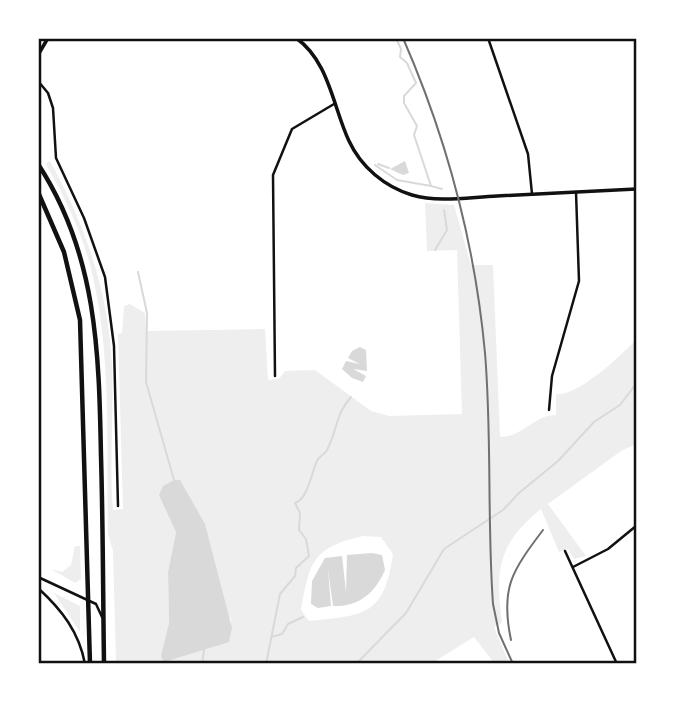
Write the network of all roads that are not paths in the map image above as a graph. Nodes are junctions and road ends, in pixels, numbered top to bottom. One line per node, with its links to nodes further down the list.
1 (48, 38): 4 (main road)
2 (296, 38): 6 (main road)
3 (488, 38): 11 (street)
4 (38, 55)
5 (38, 81): 14 (street)
6 (334, 104): 11 (main road); 12 (street)
7 (38, 164): 21 (highway)
8 (636, 189): 10 (main road)
9 (38, 192): 20 (highway)
10 (576, 192): 11 (main road); 13 (street)
11 (531, 194)
12 (275, 376)
13 (549, 410)
14 (118, 506)
15 (636, 526): 17 (street)
16 (565, 551): 17 (street)
17 (573, 567): 24 (street)
18 (38, 577): 20 (street)
19 (38, 588): 22 (street)
20 (88, 600): 21 (street); 22 (highway)
21 (103, 627): 23 (highway)
22 (88, 663)
23 (104, 663)
24 (617, 663)

